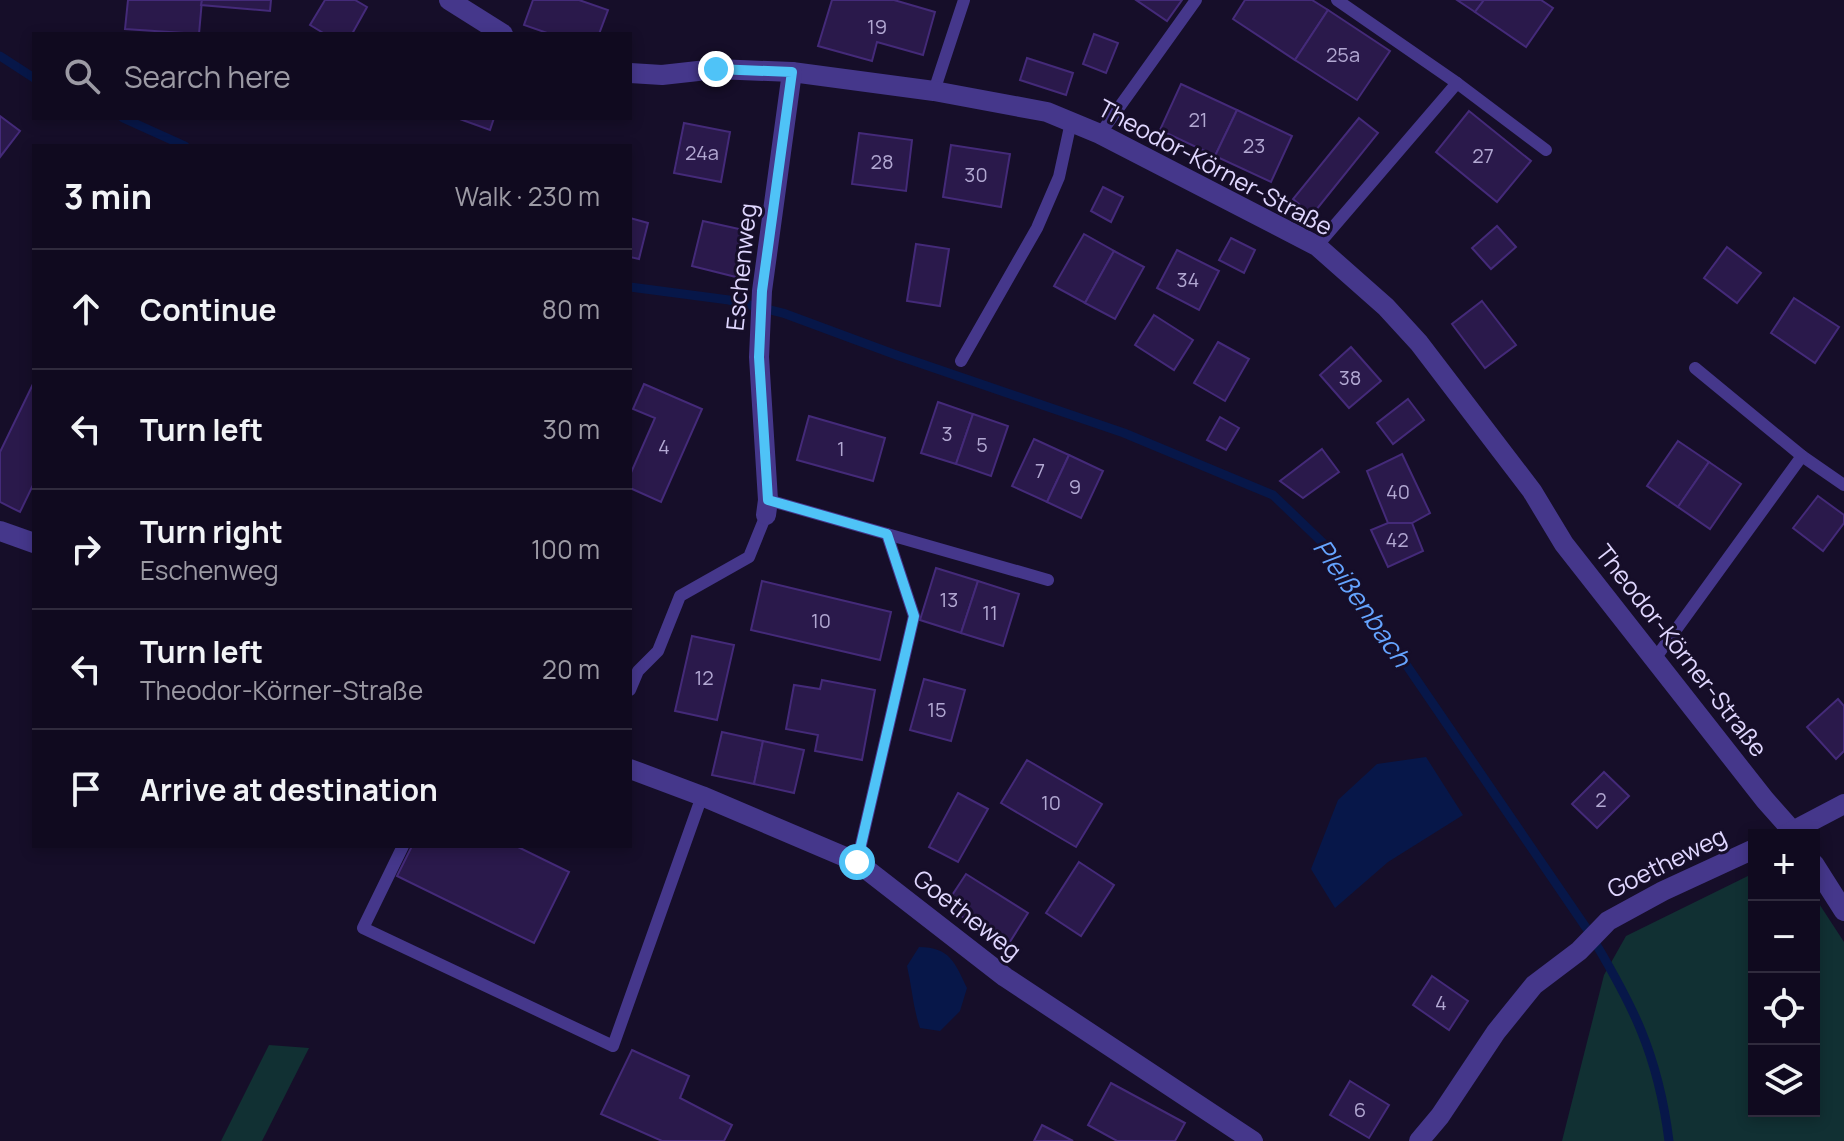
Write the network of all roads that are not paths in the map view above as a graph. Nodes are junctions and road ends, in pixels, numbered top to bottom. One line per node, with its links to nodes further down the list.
1 (449, 0): 5 (street)
2 (964, 0): 9 (lane)
3 (1196, 0): 11 (lane)
4 (1337, 0): 8 (lane)
5 (500, 32)
6 (792, 72): 7 (street, Theodor-Körner-Straße); 9 (street, Theodor-Körner-Straße); 18 (street, Eschenweg)
7 (632, 73)
8 (1457, 83): 12 (lane); 13 (lane)
9 (934, 91): 10 (street, Theodor-Körner-Straße)
10 (1071, 122): 11 (street, Theodor-Körner-Straße); 14 (lane)
11 (1100, 134): 13 (street, Theodor-Körner-Straße)
12 (1546, 150)
13 (1317, 246): 23 (street, Theodor-Körner-Straße)
14 (961, 361)
15 (1695, 368): 16 (lane)
16 (1802, 456): 17 (lane); 23 (lane)
17 (1844, 485)
18 (767, 507): 20 (lane); 24 (lane)
19 (0, 531): 21 (street)
20 (887, 534): 22 (lane); 32 (lane)
21 (32, 542)
22 (1048, 580)
23 (1654, 660): 28 (street, Theodor-Körner-Straße)
24 (632, 685)
25 (632, 770): 26 (street, Goetheweg)
26 (702, 796): 30 (lane); 32 (street, Goetheweg)
27 (1844, 804): 29 (street)
28 (1787, 829)
29 (1800, 829)
30 (402, 848)
31 (1748, 852): 36 (street, Goetheweg)
32 (857, 862): 35 (street, Goetheweg)
33 (1820, 873): 34 (street)
34 (1844, 911)
35 (1253, 1141)
36 (1419, 1141)

